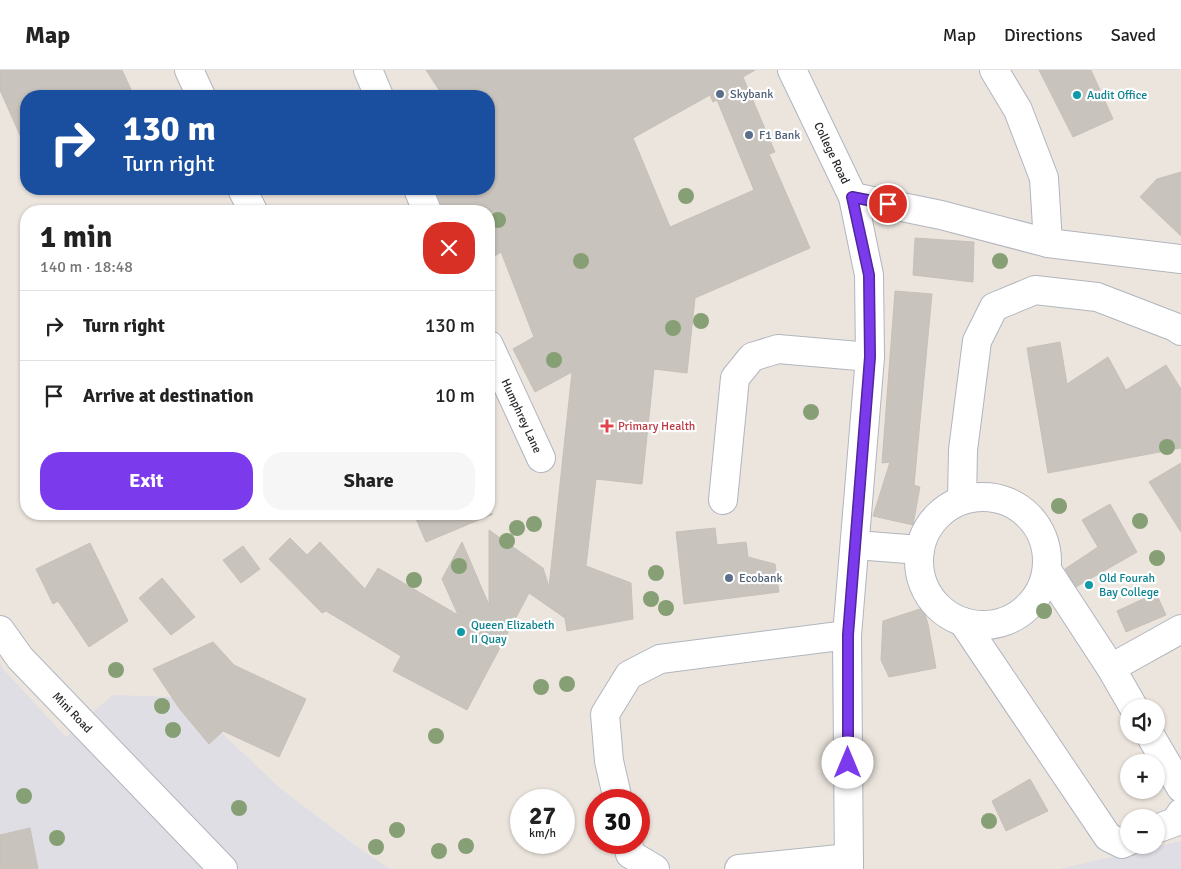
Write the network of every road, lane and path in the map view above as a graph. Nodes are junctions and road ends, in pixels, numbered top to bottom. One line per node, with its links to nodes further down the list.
1 (189, 70): 5 (street)
2 (368, 70): 6 (street)
3 (792, 70): 7 (street, College Road)
4 (994, 70): 8 (street)
5 (198, 90)
6 (376, 90)
7 (852, 197): 8 (street); 11 (street, College Road)
8 (1048, 243): 9 (street)
9 (1181, 259)
10 (1181, 331): 15 (street)
11 (870, 357): 14 (street); 16 (street, College Road)
12 (495, 358): 13 (street, Humphrey Lane)
13 (541, 458)
14 (723, 500)
15 (962, 500): 17 (street); 18 (street)
16 (856, 545): 17 (street); 22 (street, College Road)
17 (920, 550): 19 (street)
18 (1047, 570): 19 (street); 23 (street)
19 (963, 622): 30 (street)
20 (1181, 629): 23 (street)
21 (0, 630): 33 (street, Mini Road)
22 (848, 635): 27 (street); 32 (street, College Road)
23 (1111, 668): 24 (street)
24 (1129, 699)
25 (1155, 744): 26 (street)
26 (1181, 788)
27 (615, 789)
28 (1181, 813): 29 (street)
29 (1165, 826)
30 (1120, 843)
31 (630, 854): 34 (street)
32 (849, 864): 35 (street)
33 (223, 869)
34 (655, 869)
35 (739, 869)

